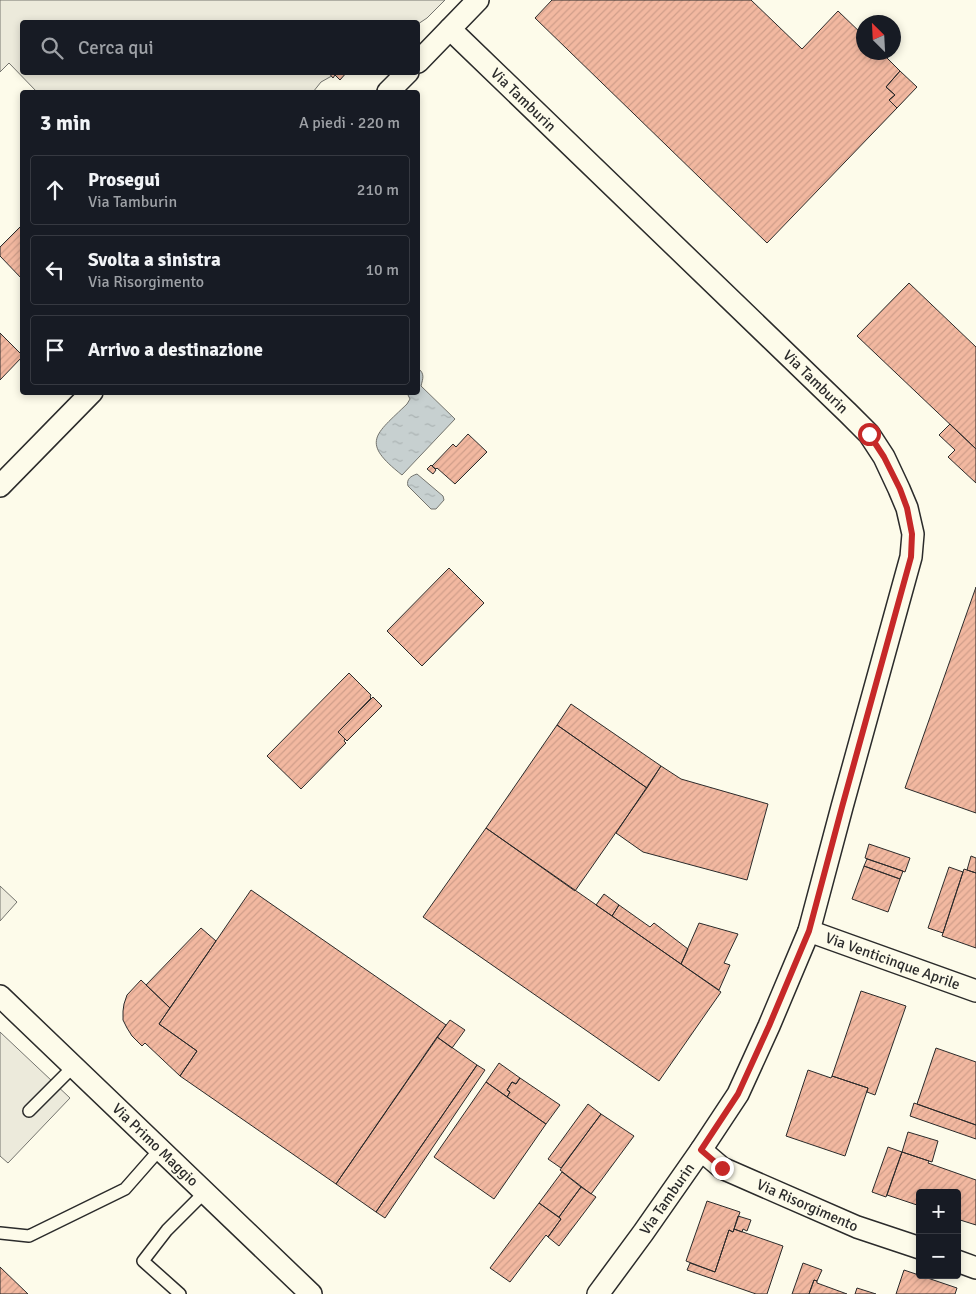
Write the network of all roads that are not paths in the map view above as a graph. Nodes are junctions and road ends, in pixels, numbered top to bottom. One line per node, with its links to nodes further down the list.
1 (478, 0): 2 (street)
2 (450, 29): 3 (street); 8 (street, Via Tamburin)
3 (420, 60)
4 (405, 75): 5 (street)
5 (390, 90)
6 (89, 395): 7 (street)
7 (0, 486)
8 (809, 931): 9 (street, Via Venticinque Aprile); 14 (street, Via Tamburin)
9 (976, 991)
10 (0, 996): 11 (street, Via Primo Maggio)
11 (74, 1066): 12 (lane); 13 (street, Via Primo Maggio)
12 (29, 1111)
13 (160, 1148): 15 (street, Via Primo Maggio); 16 (lane)
14 (701, 1150): 17 (street, Via Risorgimento); 22 (street, Via Tamburin)
15 (206, 1191): 20 (lane); 21 (street, Via Primo Maggio)
16 (0, 1233)
17 (916, 1247)
18 (961, 1262): 19 (street)
19 (976, 1268)
20 (180, 1294)
21 (312, 1294)
22 (598, 1294)

